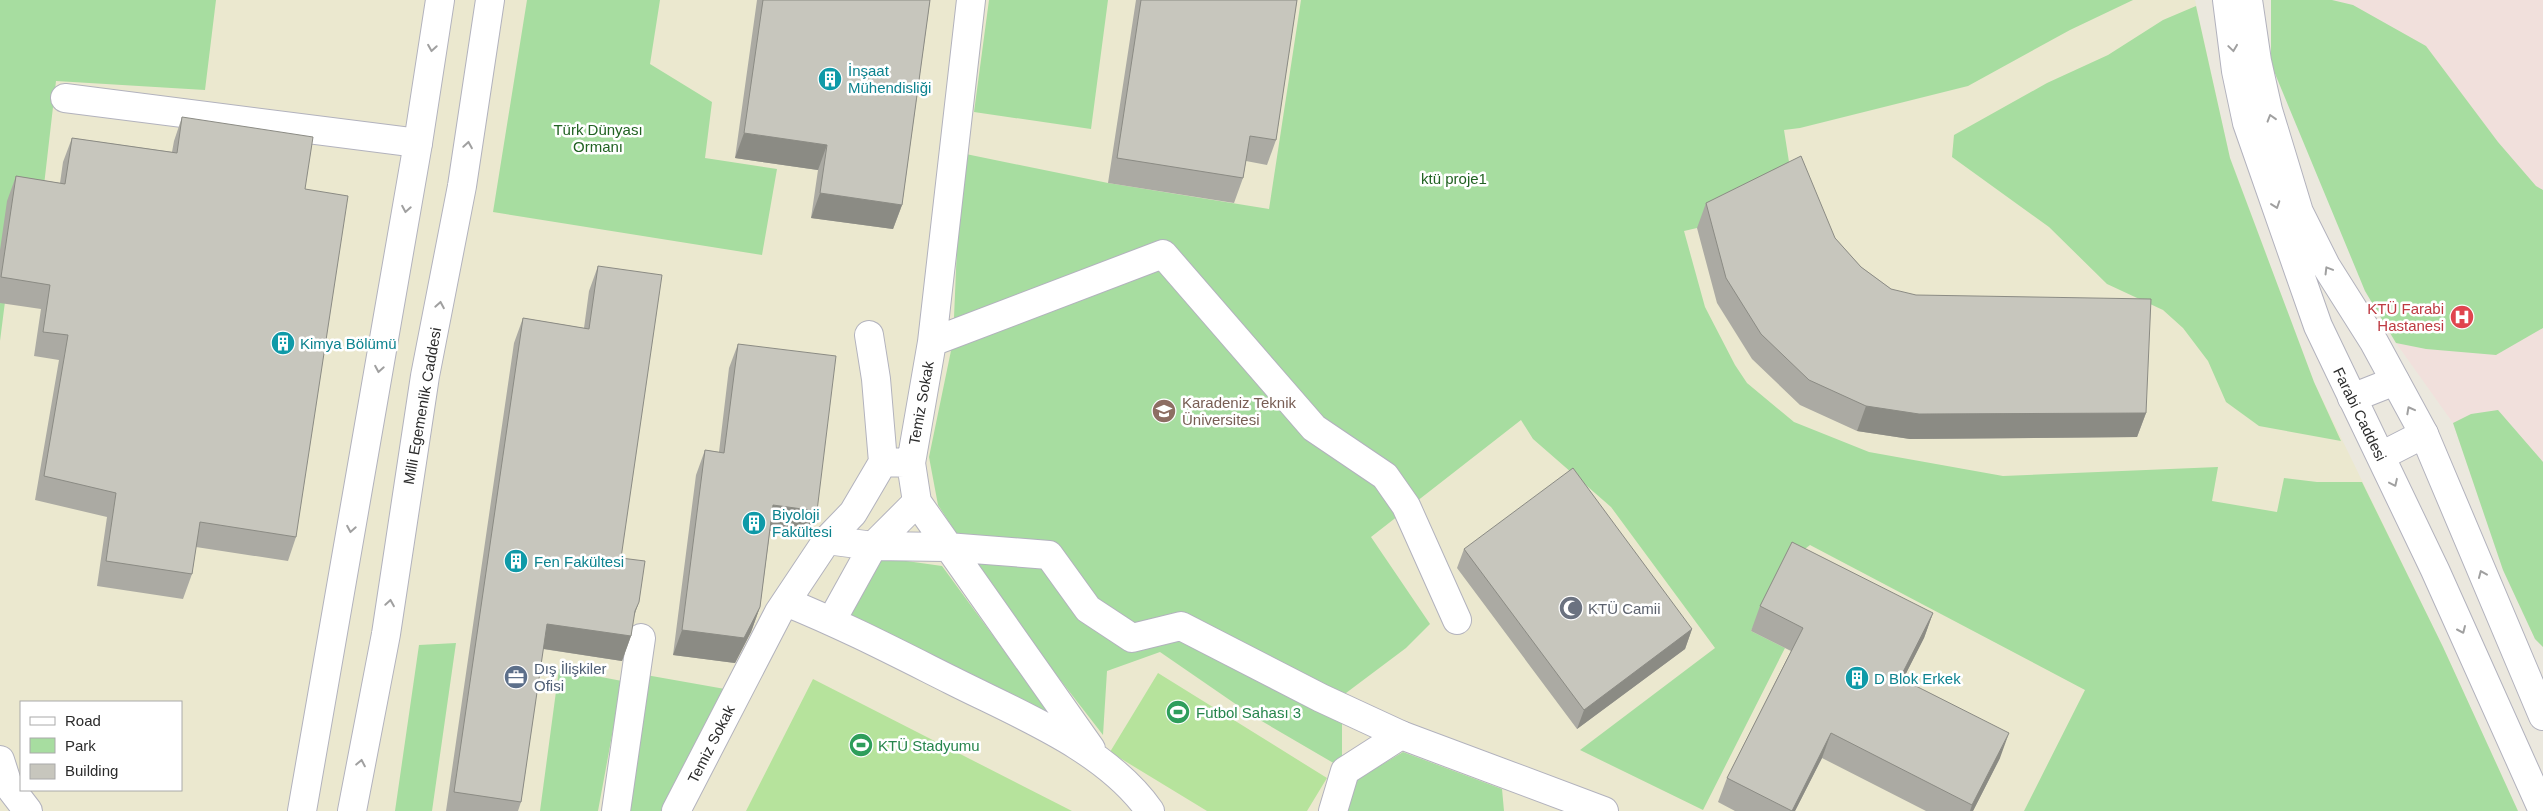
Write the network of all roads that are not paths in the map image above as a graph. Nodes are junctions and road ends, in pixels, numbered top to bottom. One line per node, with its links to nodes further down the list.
1 (440, 0): 7 (street, one-way to 7)
2 (490, 0): 32 (street, Milli Egemenlik Caddesi, one-way to 2)
3 (971, 0): 9 (street, Temiz Sokak)
4 (2226, 0): 11 (street, Farabi Caddesi, one-way to 11)
5 (2248, 0): 10 (street, one-way to 5)
6 (66, 98): 7 (street)
7 (418, 143): 31 (street, one-way to 31)
8 (868, 335): 14 (street)
9 (932, 342): 15 (street, Temiz Sokak); 22 (street)
10 (2395, 381): 11 (street); 12 (street, one-way to 10)
11 (2352, 398): 13 (street, Farabi Caddesi)
12 (2424, 434): 13 (street); 24 (street, one-way to 12)
13 (2381, 456): 38 (street, Farabi Caddesi, one-way to 38)
14 (883, 462): 15 (street, Temiz Sokak); 17 (street, Temiz Sokak)
15 (911, 463): 16 (street)
16 (917, 502): 18 (street); 19 (street)
17 (827, 540): 18 (street); 20 (street, Temiz Sokak)
18 (873, 546): 19 (street); 21 (street)
19 (947, 547): 27 (street); 29 (street)
20 (786, 602): 21 (street); 34 (street, Temiz Sokak)
21 (832, 620): 29 (street)
22 (1457, 620)
23 (641, 638): 33 (street)
24 (2515, 653): 25 (street); 26 (street)
25 (2543, 678)
26 (2543, 716)
27 (1401, 735): 36 (street); 37 (street)
28 (0, 760): 30 (street)
29 (1100, 763): 35 (street)
30 (28, 811)
31 (302, 811)
32 (352, 811)
33 (616, 811)
34 (676, 811)
35 (1150, 811)
36 (1333, 811)
37 (1604, 811)
38 (2543, 811)

